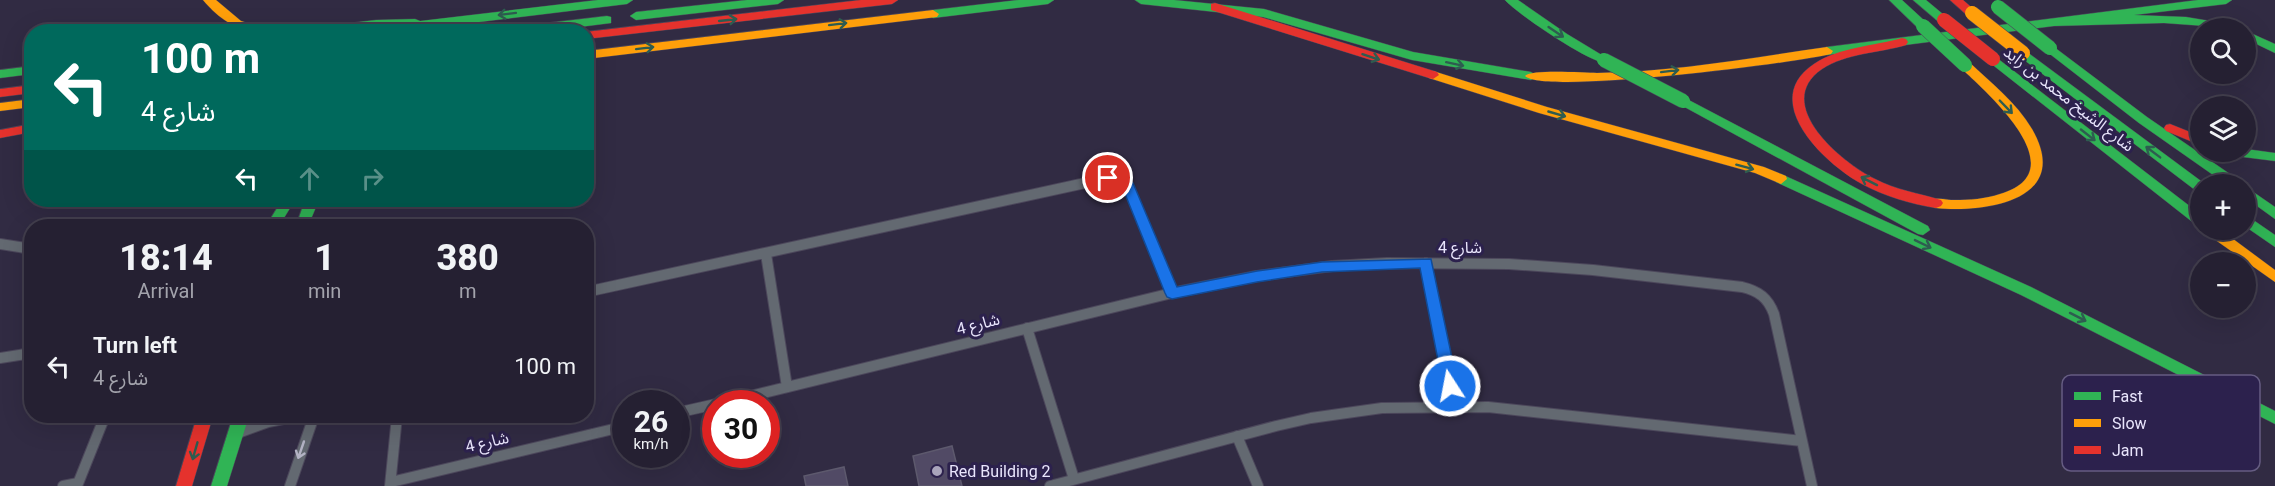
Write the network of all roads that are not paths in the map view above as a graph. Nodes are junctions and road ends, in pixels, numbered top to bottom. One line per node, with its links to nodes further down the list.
1 (209, 0): 16 (main road)
2 (627, 0): 18 (main road, one-way to 18)
3 (778, 0): 19 (main road)
4 (892, 0): 20 (main road, one-way to 4)
5 (1048, 0): 24 (main road, one-way to 5)
6 (1141, 0): 13 (main road)
7 (1511, 0): 52 (main road, one-way to 52, bridge)
8 (1895, 0): 22 (main road, one-way to 22, bridge)
9 (1919, 0): 41 (main road, شارع الشيخ محمد بن زايد, one-way to 41, bridge)
10 (1956, 0): 39 (main road, شارع الشيخ محمد بن زايد, one-way to 10, bridge)
11 (2226, 0): 15 (main road)
12 (1994, 3): 25 (main road, bridge)
13 (1215, 7): 22 (main road, one-way to 22); 52 (main road, one-way to 52)
14 (2190, 19): 15 (main road)
15 (2058, 23): 22 (main road)
16 (237, 24)
17 (376, 24): 18 (main road)
18 (425, 24)
19 (566, 24)
20 (594, 34)
21 (2256, 39): 23 (main road)
22 (1902, 42)
23 (2275, 49)
24 (594, 54)
25 (2061, 57): 35 (main road); 38 (main road)
26 (24, 71): 27 (main road)
27 (0, 74)
28 (24, 90): 29 (main road)
29 (0, 93)
30 (24, 104): 31 (main road)
31 (0, 107)
32 (24, 130): 34 (main road)
33 (24, 134): 34 (main road)
34 (0, 136)
35 (2190, 137)
36 (2256, 155): 37 (main road)
37 (2275, 157)
38 (2221, 174)
39 (2190, 179)
40 (2256, 200): 42 (main road)
41 (2190, 213)
42 (2275, 214)
43 (2256, 228): 45 (main road)
44 (2225, 240): 50 (main road)
45 (2275, 242)
46 (0, 244): 47 (street)
47 (24, 248)
48 (766, 254): 51 (street); 53 (street); 58 (street)
49 (1426, 263): 53 (street, شارع 4); 60 (street); 72 (street, شارع 4)
50 (2275, 277)
51 (594, 290)
52 (2026, 291): 57 (main road, one-way to 57)
53 (1172, 293): 54 (street, شارع 4)
54 (1027, 328): 58 (street, شارع 4); 73 (street)
55 (24, 352): 56 (street)
56 (0, 358)
57 (2191, 375)
58 (787, 387): 59 (street, شارع 4)
59 (775, 390)
60 (1455, 406): 71 (street); 72 (street)
61 (2260, 410): 62 (main road, one-way to 62)
62 (2275, 418)
63 (102, 423): 75 (street)
64 (204, 423): 77 (main road, one-way to 77)
65 (239, 423): 70 (main road)
66 (265, 423): 70 (street)
67 (312, 423): 79 (street, one-way to 79)
68 (396, 423): 74 (street)
69 (612, 429): 74 (street, شارع 4)
70 (235, 434): 78 (main road)
71 (1237, 436): 73 (street); 81 (street)
72 (1802, 441): 82 (street, شارع 4)
73 (1074, 479): 80 (street)
74 (390, 484)
75 (78, 485): 76 (street)
76 (63, 486)
77 (184, 486)
78 (219, 486)
79 (290, 486)
80 (1050, 486)
81 (1258, 486)
82 (1812, 486)

